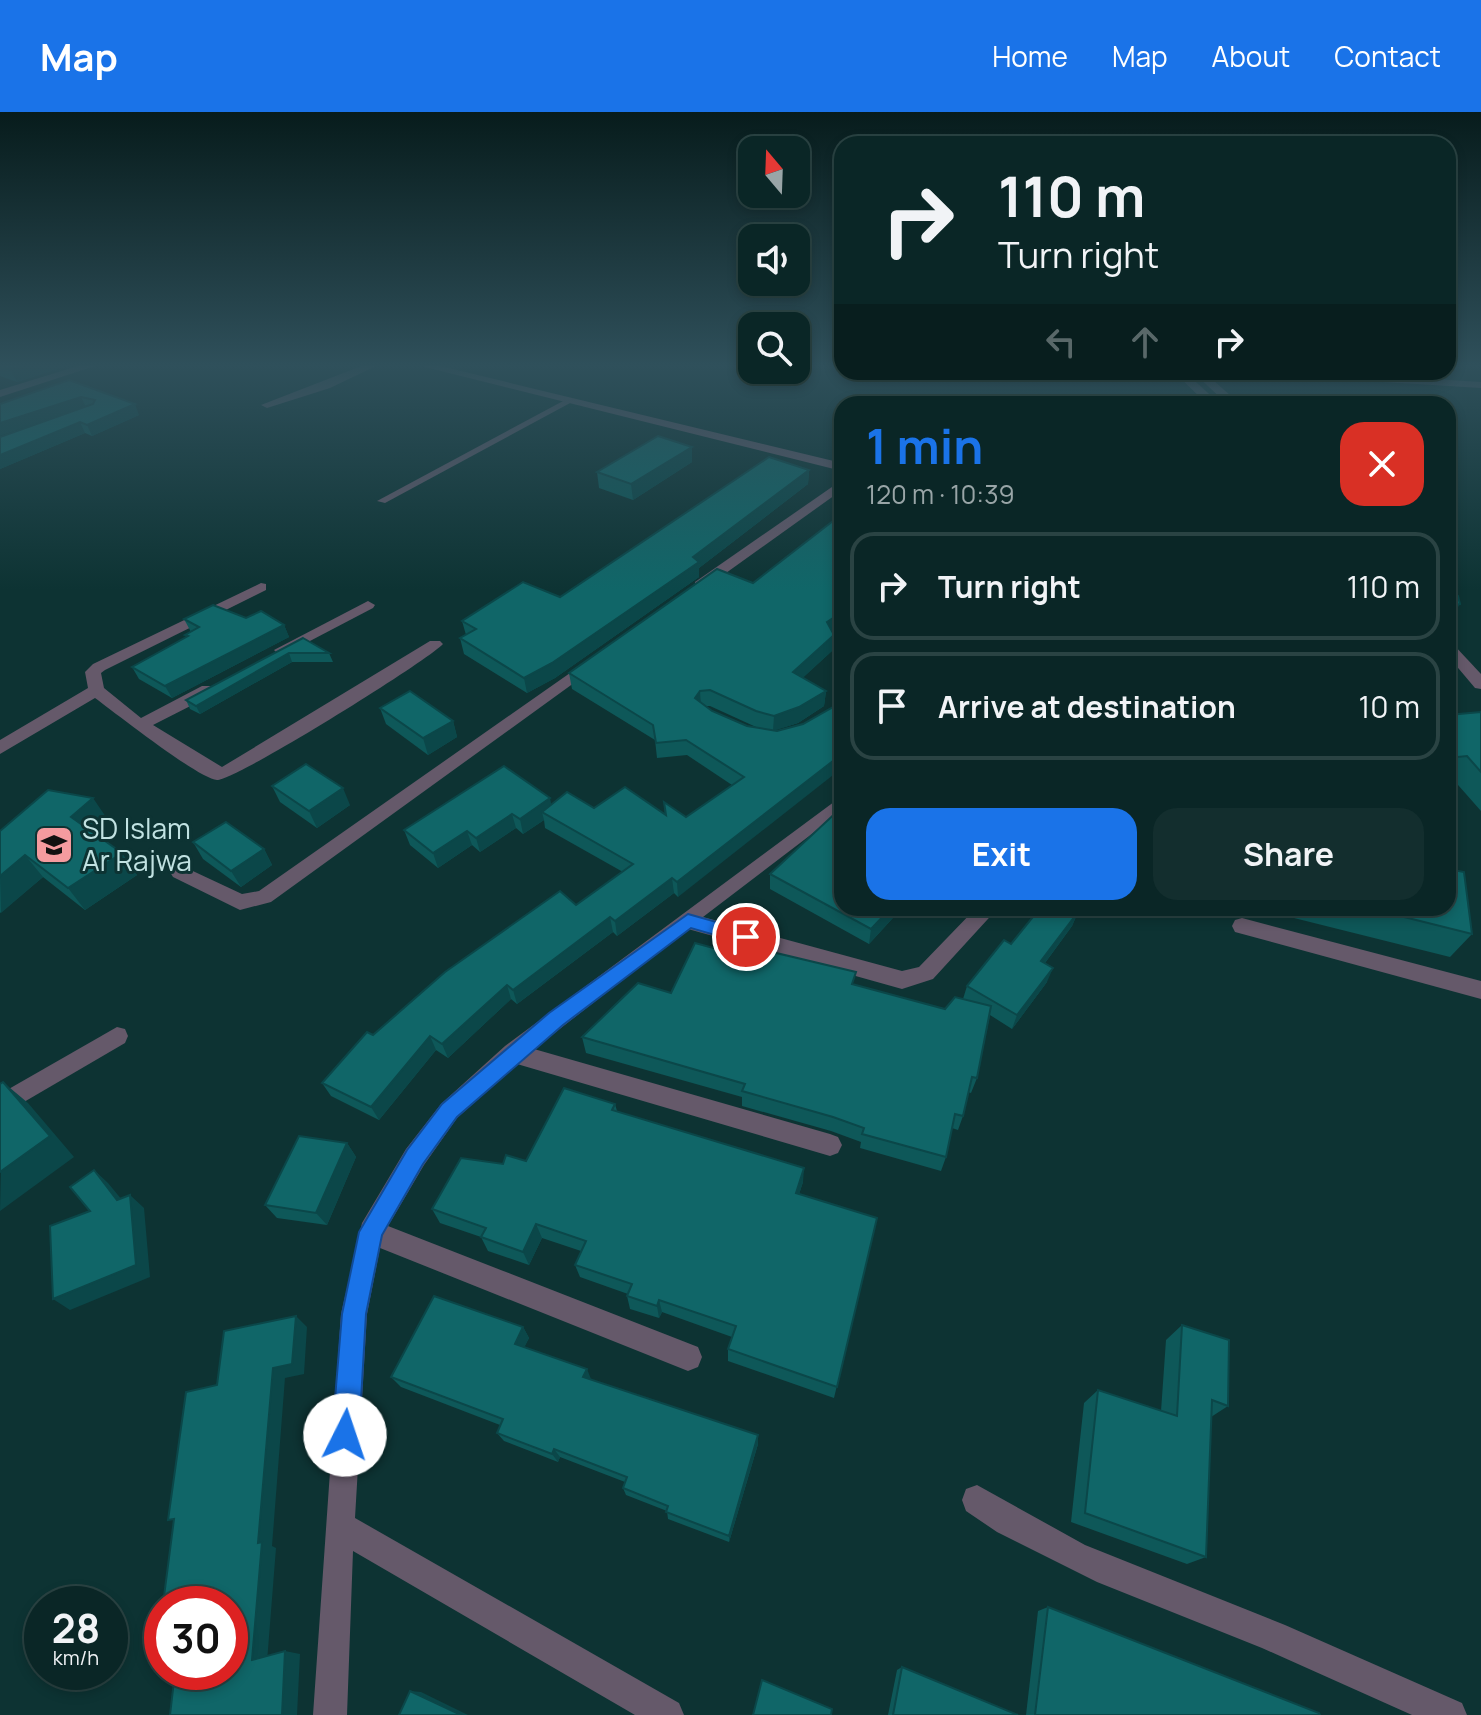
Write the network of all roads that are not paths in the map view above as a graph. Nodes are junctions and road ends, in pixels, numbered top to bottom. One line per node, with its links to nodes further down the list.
1 (497, 440): 5 (lane)
2 (727, 440): 3 (street)
3 (834, 465)
4 (834, 490): 7 (street)
5 (382, 501)
6 (261, 587): 17 (street)
7 (687, 594)
8 (368, 605): 13 (street)
9 (435, 644): 18 (street)
10 (1456, 647): 14 (street)
11 (610, 649): 21 (street)
12 (1456, 650): 16 (street)
13 (261, 661)
14 (1481, 664)
15 (221, 683): 18 (street)
16 (1481, 684)
17 (96, 690): 18 (street); 19 (street)
18 (140, 725)
19 (0, 748)
20 (834, 808): 23 (street)
21 (180, 872)
22 (980, 916): 23 (street)
23 (688, 921): 27 (street)
24 (1242, 926): 25 (street)
25 (1481, 990)
26 (117, 1036): 28 (street)
27 (513, 1053): 29 (street); 30 (street)
28 (0, 1106)
29 (830, 1145)
30 (371, 1232): 31 (street); 33 (street)
31 (688, 1357)
32 (977, 1500): 36 (street)
33 (339, 1526): 34 (street); 35 (street)
34 (330, 1715)
35 (667, 1715)
36 (1450, 1715)

